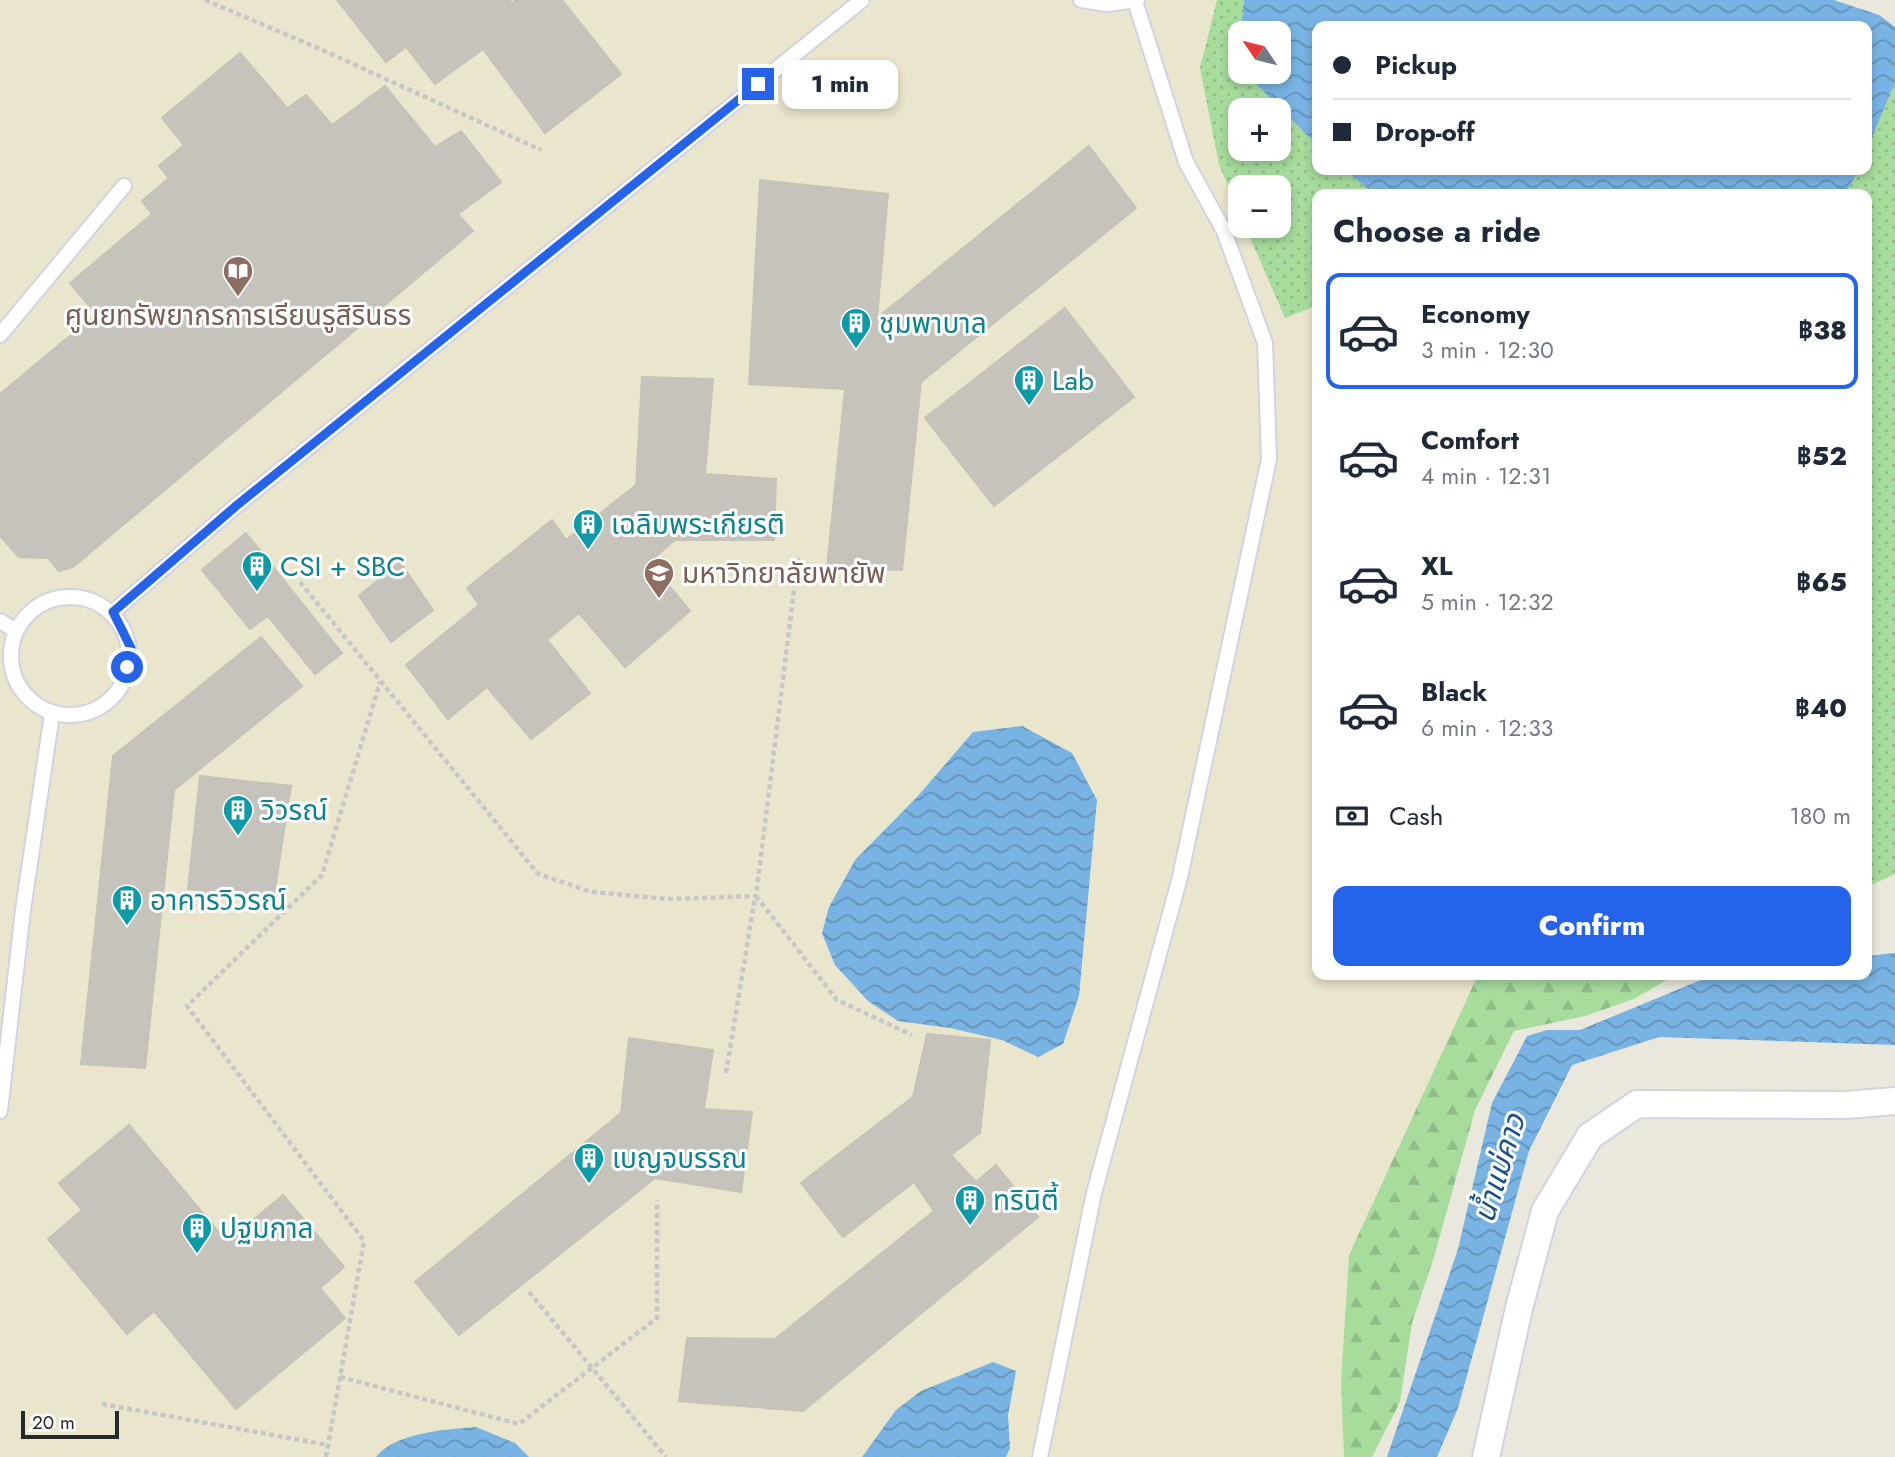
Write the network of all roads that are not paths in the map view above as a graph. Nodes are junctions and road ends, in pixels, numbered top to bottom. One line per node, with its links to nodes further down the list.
1 (862, 0): 6 (lane)
2 (1081, 0): 3 (lane)
3 (1136, 1): 12 (lane)
4 (124, 186): 5 (lane)
5 (0, 335)
6 (113, 612): 8 (lane); 9 (lane)
7 (0, 621): 8 (lane)
8 (16, 631): 9 (lane)
9 (52, 714): 11 (lane)
10 (1895, 1101): 13 (street)
11 (0, 1111)
12 (1040, 1457)
13 (1486, 1457)

